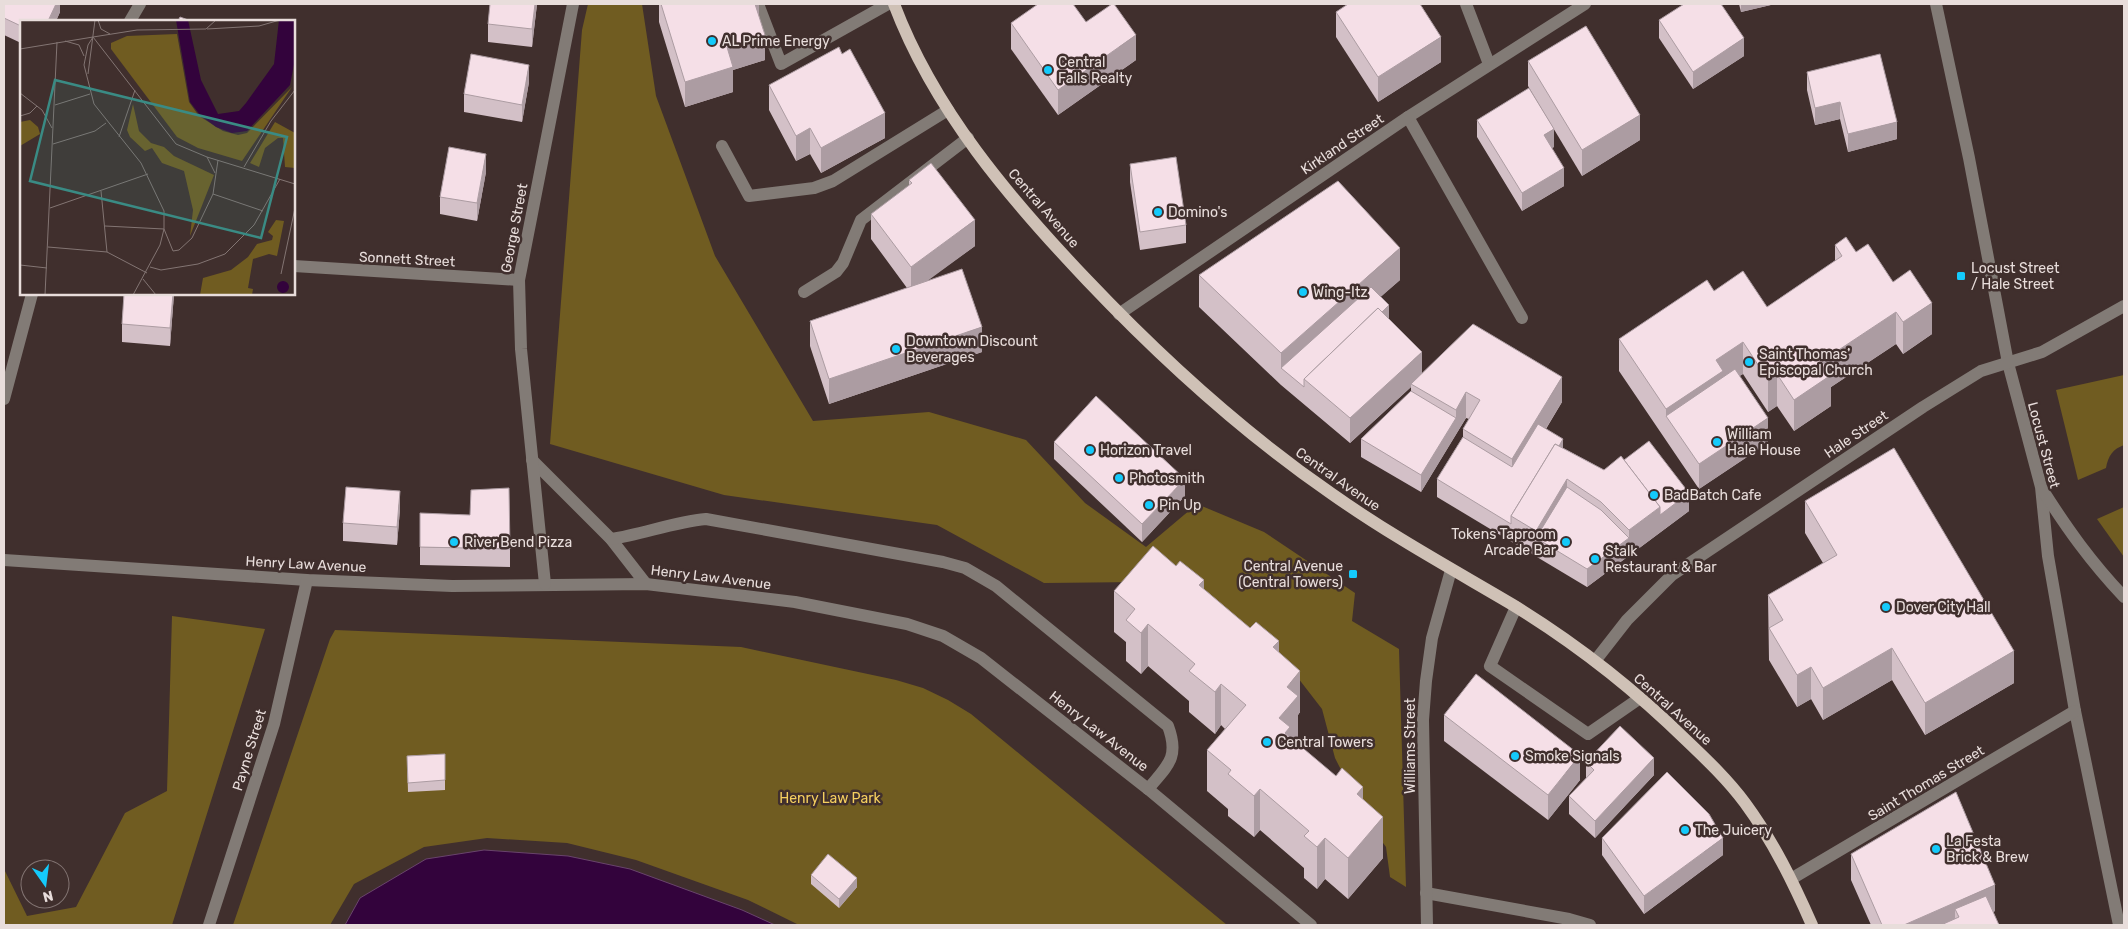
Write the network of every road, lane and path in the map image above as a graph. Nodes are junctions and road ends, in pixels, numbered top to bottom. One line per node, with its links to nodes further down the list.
1 (140, 4): 9 (street)
2 (573, 4): 16 (street, George Street)
3 (758, 4): 4 (street)
4 (888, 4)
5 (894, 4): 11 (main road, Central Avenue)
6 (1466, 4): 10 (street)
7 (1585, 4): 10 (street, Kirkland Street)
8 (1936, 4): 22 (street, Locust Street)
9 (131, 20)
10 (1489, 64): 12 (street, Kirkland Street)
11 (948, 110): 13 (main road, Central Avenue); 14 (street)
12 (1408, 117): 20 (street, Kirkland Street); 21 (street)
13 (968, 138): 17 (street); 20 (main road, Central Avenue)
14 (722, 146)
15 (295, 266): 16 (street, Sonnett Street)
16 (519, 280): 24 (street, George Street)
17 (804, 292)
18 (32, 295): 23 (street)
19 (2124, 306): 22 (street, Hale Street)
20 (1119, 314): 28 (main road, Central Avenue)
21 (1522, 318)
22 (2008, 363): 25 (street, Locust Street); 34 (street, Hale Street)
23 (4, 399)
24 (532, 460): 26 (street); 30 (street, George Street)
25 (2041, 487): 32 (street); 36 (street, Locust Street)
26 (611, 539): 31 (street); 37 (street)
27 (4, 560): 29 (street, Henry Law Avenue)
28 (1451, 570): 33 (main road, Central Avenue); 39 (street, Williams Street)
29 (307, 580): 30 (street, Henry Law Avenue); 40 (street, Payne Street)
30 (545, 584): 31 (street, Henry Law Avenue)
31 (646, 584): 37 (street, Henry Law Avenue)
32 (2124, 597)
33 (1516, 607): 34 (main road, Central Avenue); 35 (street)
34 (1594, 661): 35 (main road, Central Avenue)
35 (1640, 698): 38 (main road, Central Avenue)
36 (2075, 711): 38 (street, Saint Thomas Street); 45 (street, Locust Street)
37 (1148, 789): 41 (street, Henry Law Avenue)
38 (1791, 879): 44 (main road, Central Avenue)
39 (1426, 893): 42 (street, Williams Street); 43 (street)
40 (209, 925)
41 (1311, 925)
42 (1427, 925)
43 (1590, 925)
44 (1812, 925)
45 (2119, 925)

